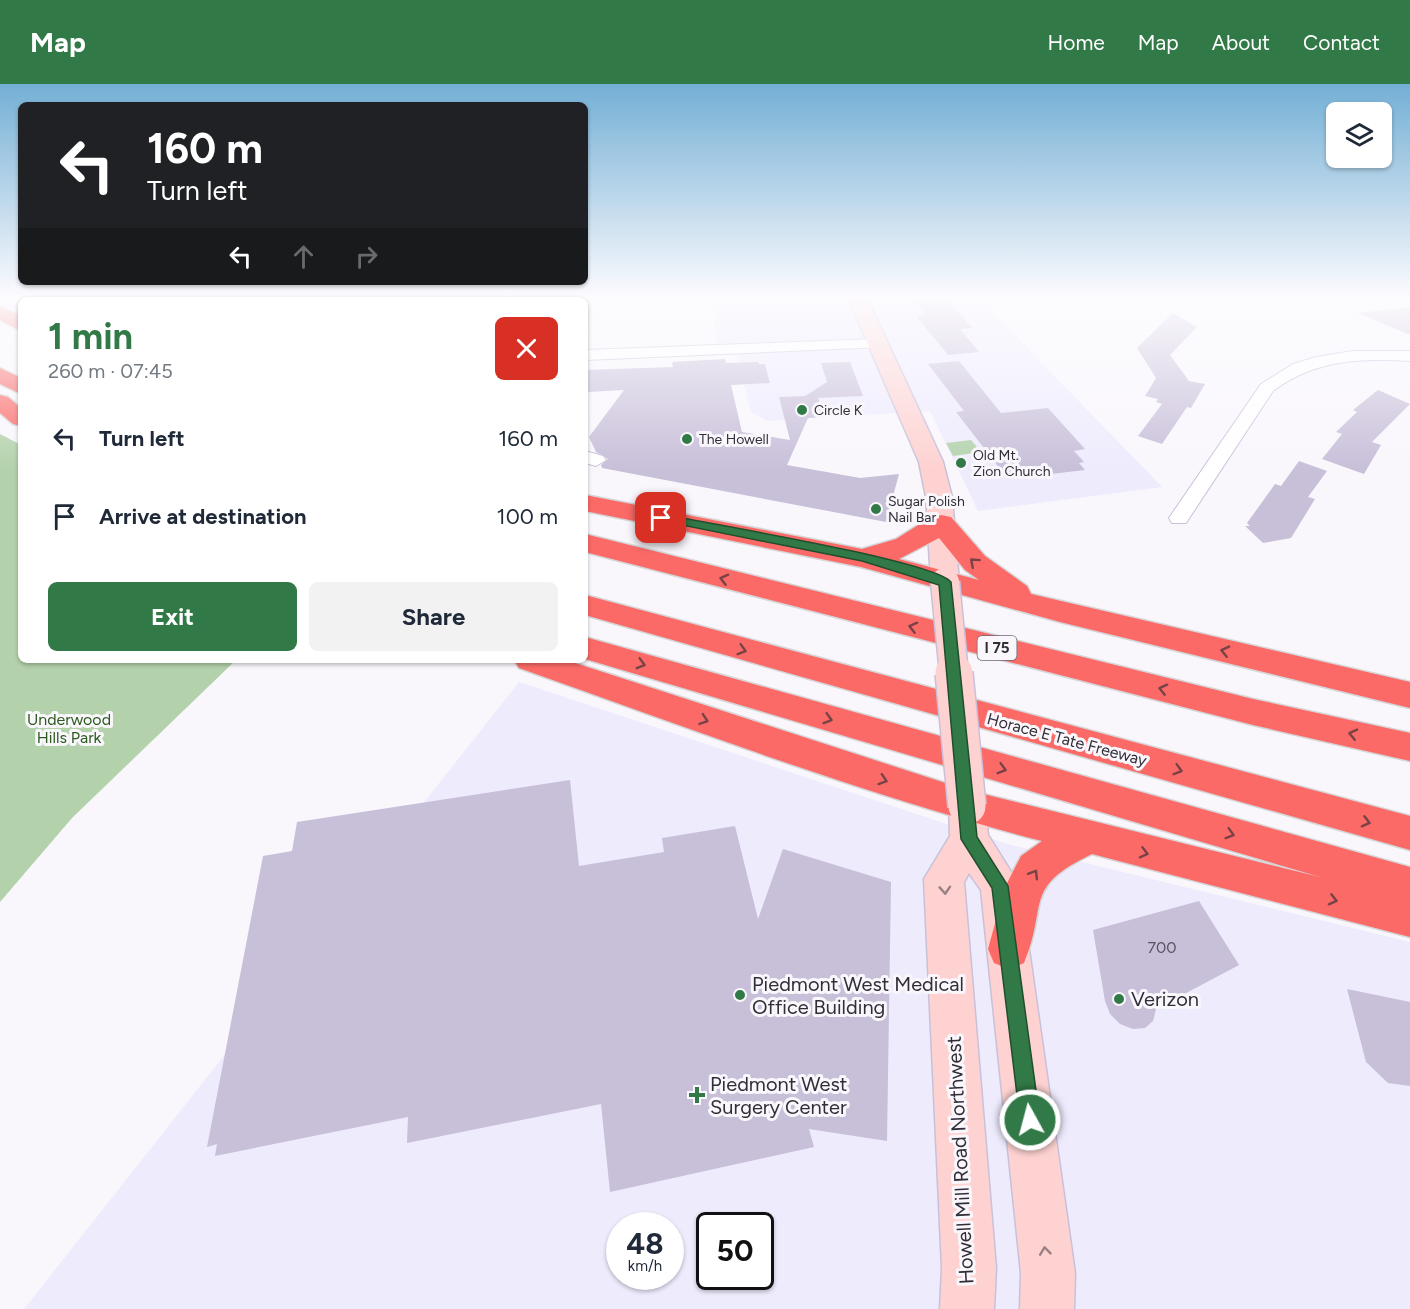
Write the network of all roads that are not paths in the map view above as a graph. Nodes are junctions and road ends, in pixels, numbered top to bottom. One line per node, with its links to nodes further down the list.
1 (883, 355): 11 (main road)
2 (1359, 355): 10 (street)
3 (1368, 355): 4 (street)
4 (1410, 356)
5 (0, 375): 6 (highway)
6 (18, 385)
7 (0, 402): 8 (highway)
8 (18, 417)
9 (588, 504): 13 (highway)
10 (1179, 518)
11 (941, 523): 13 (highway); 14 (main road); 16 (highway, one-way to 11)
12 (588, 544): 20 (highway, I 75, one-way to 12)
13 (862, 558): 14 (highway)
14 (945, 582): 16 (highway); 21 (main road, bridge)
15 (588, 606): 22 (highway, Horace E Tate Freeway, one-way to 22)
16 (1060, 612): 19 (highway, one-way to 16)
17 (588, 649): 24 (highway, one-way to 24)
18 (539, 663): 21 (highway, one-way to 21)
19 (1410, 694)
20 (1410, 747)
21 (968, 823): 23 (highway); 26 (main road); 27 (main road, Howell Mill Road Northwest, one-way to 27)
22 (1410, 833)
23 (1088, 838): 25 (highway, one-way to 25); 26 (highway, one-way to 23)
24 (1410, 885)
25 (1410, 918)
26 (1009, 949): 28 (main road, one-way to 26)
27 (967, 1309)
28 (1047, 1309)

